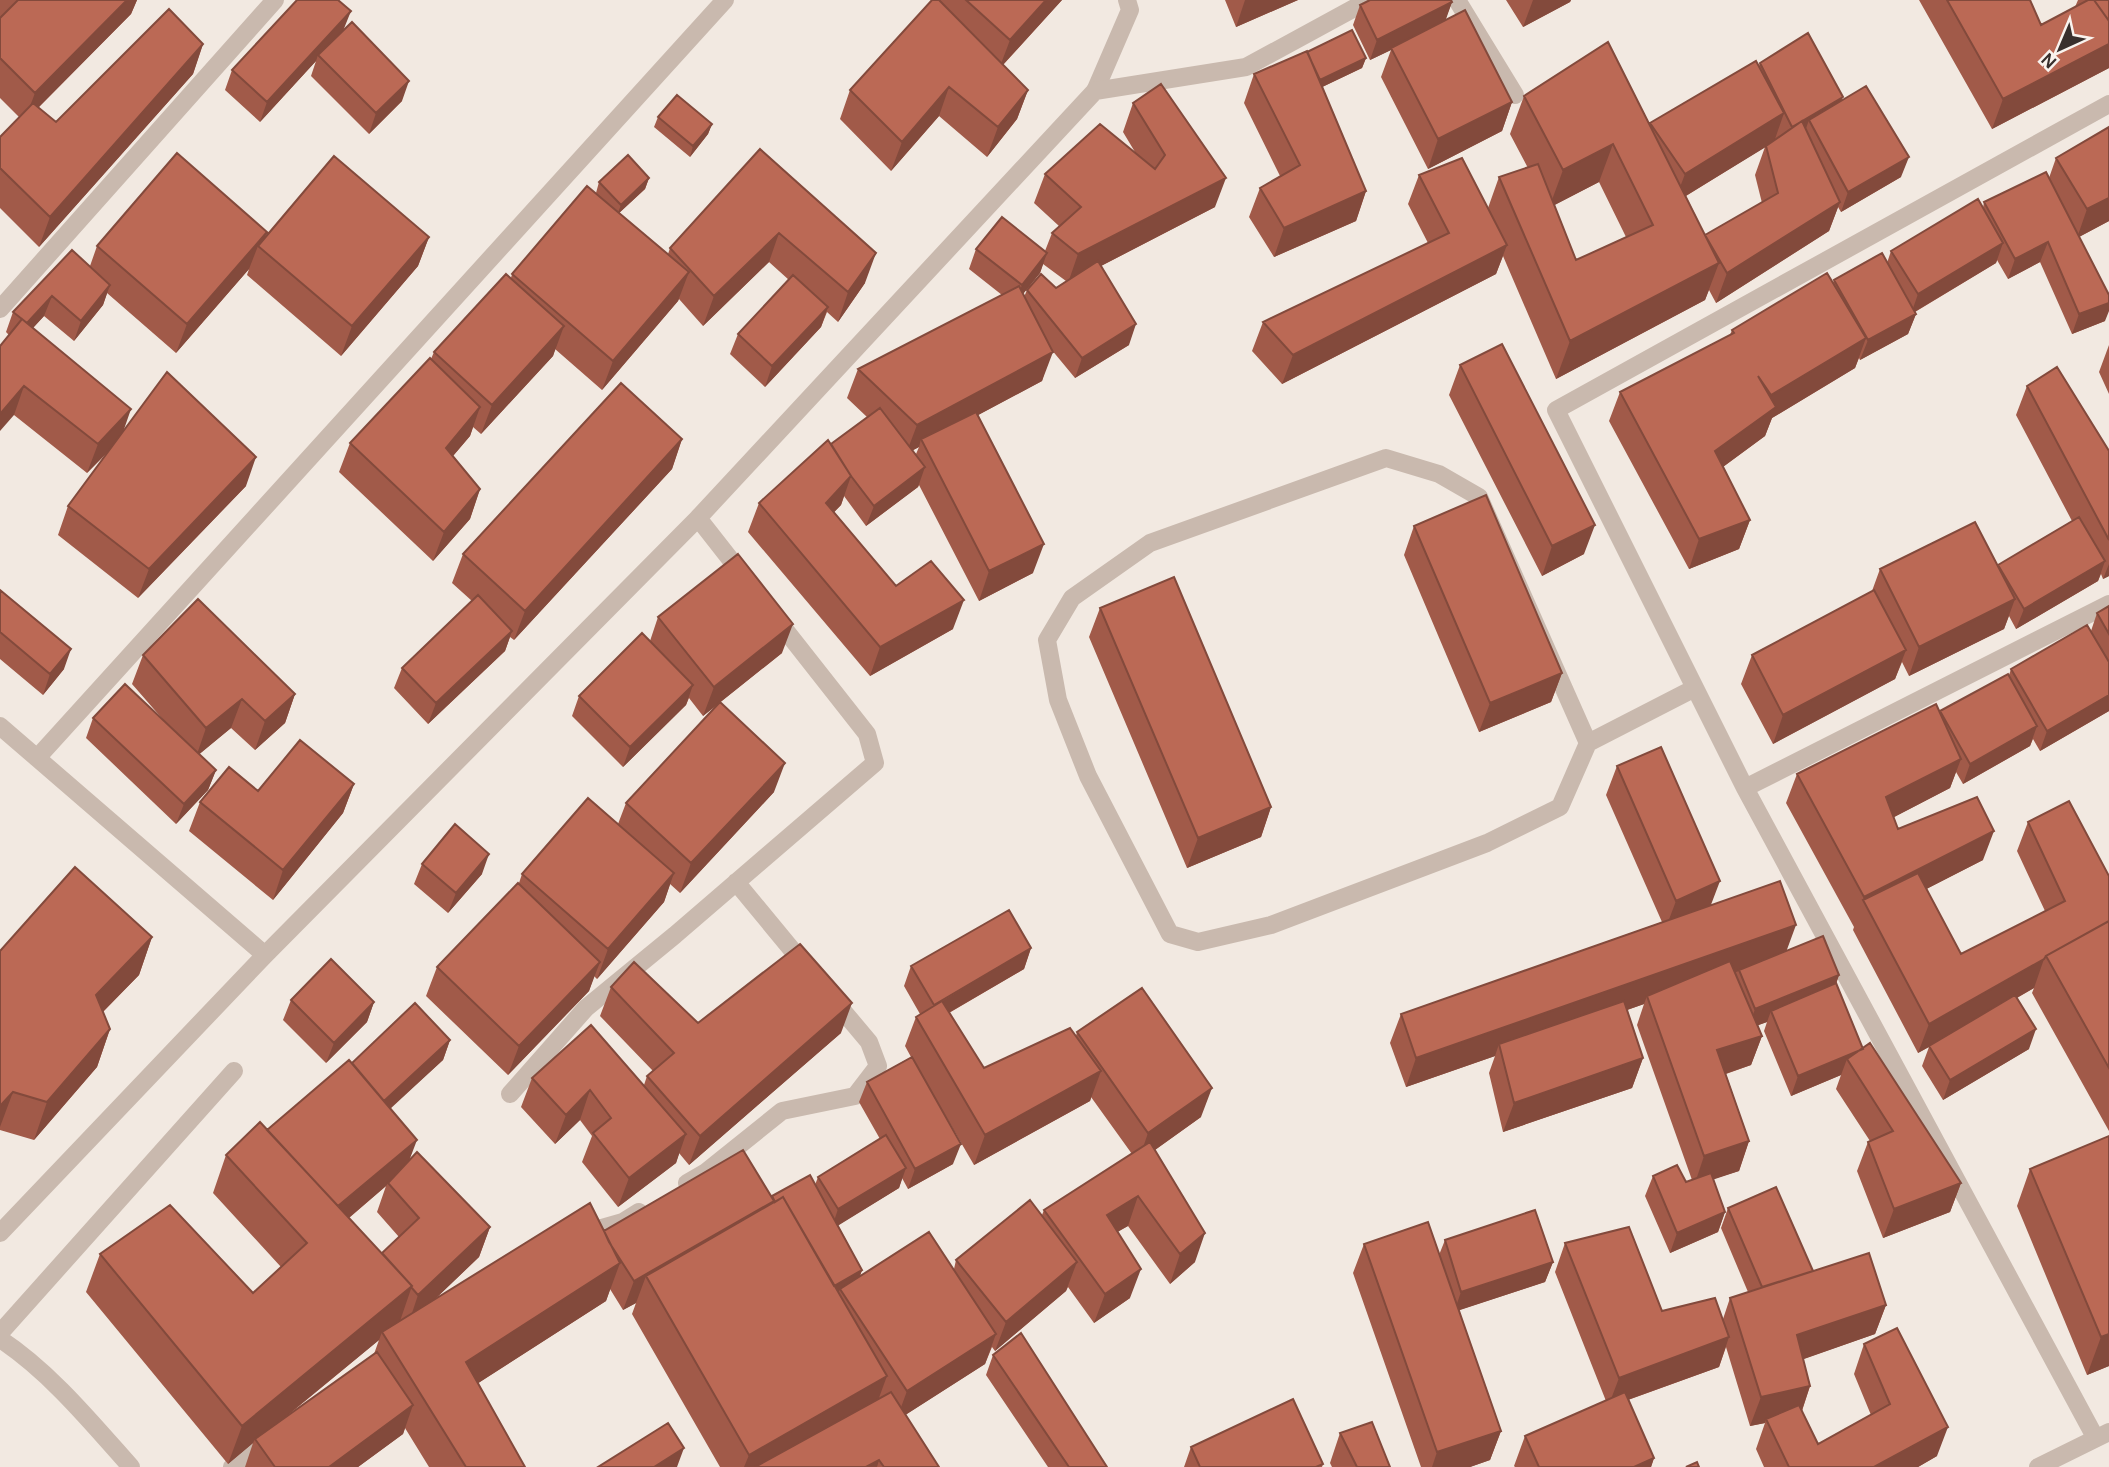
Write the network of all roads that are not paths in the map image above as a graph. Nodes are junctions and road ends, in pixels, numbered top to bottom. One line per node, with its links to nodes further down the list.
1 (275, 0): 9 (street)
2 (725, 0): 15 (street)
3 (1127, 0): 6 (street)
4 (1369, 0): 6 (street)
5 (1457, 0): 7 (street)
6 (1094, 91): 10 (street)
7 (1515, 95)
8 (2109, 104): 12 (street)
9 (0, 309)
10 (698, 518): 17 (street); 18 (street)
11 (2109, 604): 16 (street)
12 (1695, 688): 14 (street); 16 (street)
13 (0, 726): 15 (street)
14 (1588, 743): 14 (street)
15 (37, 758): 18 (street)
16 (1745, 788): 26 (street)
17 (736, 882): 20 (street); 22 (street)
18 (265, 955): 21 (street)
19 (234, 1071): 23 (street)
20 (510, 1094)
21 (0, 1233)
22 (561, 1236)
23 (0, 1333)
24 (0, 1339): 27 (street)
25 (287, 1424): 28 (street)
26 (2102, 1435): 29 (street)
27 (131, 1467)
28 (232, 1467)
29 (2038, 1467)

